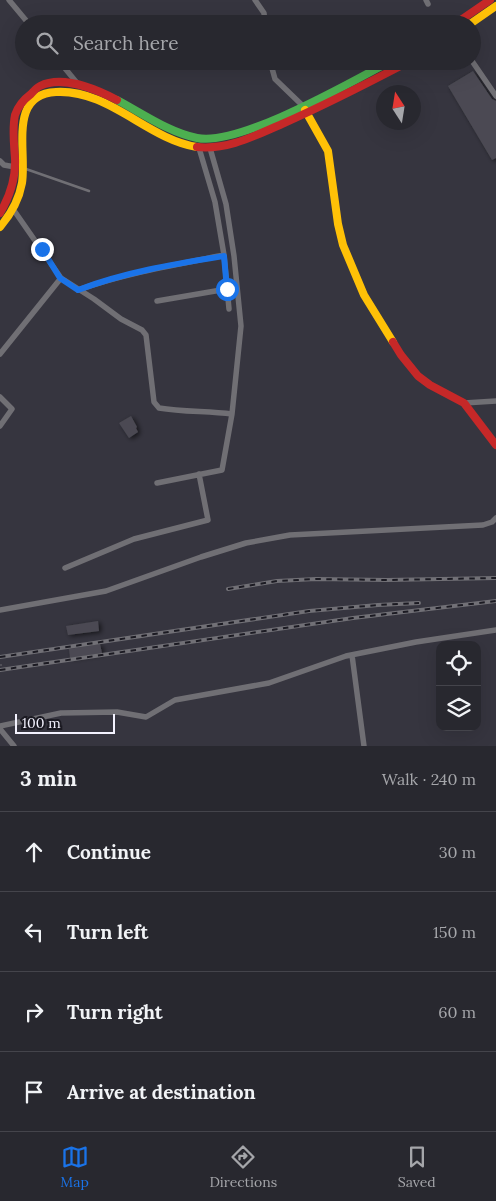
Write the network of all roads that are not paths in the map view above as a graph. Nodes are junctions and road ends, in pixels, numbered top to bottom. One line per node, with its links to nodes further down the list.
1 (8, 0): 5 (street)
2 (255, 0): 6 (street)
3 (490, 0): 7 (main road)
4 (496, 6): 8 (main road)
5 (21, 15)
6 (264, 15)
7 (468, 15)
8 (481, 16)
9 (66, 70): 14 (street)
10 (272, 70): 17 (street)
11 (376, 70): 17 (main road)
12 (391, 70): 17 (main road)
13 (478, 70): 15 (street)
14 (77, 84): 16 (main road); 21 (main road)
15 (496, 96)
16 (108, 101): 17 (main road); 18 (main road); 21 (main road)
17 (305, 110): 19 (main road); 35 (main road)
18 (198, 148): 19 (main road); 26 (street)
19 (210, 148): 36 (street)
20 (1, 164): 21 (street)
21 (19, 167): 22 (lane); 23 (main road); 24 (main road)
22 (89, 191)
23 (13, 209): 25 (main road); 27 (street)
24 (0, 213)
25 (0, 227)
26 (224, 256): 28 (street); 29 (street)
27 (60, 278): 29 (street); 32 (street)
28 (227, 289): 30 (street); 31 (street)
29 (78, 290): 36 (street)
30 (157, 301)
31 (229, 309)
32 (0, 354)
33 (0, 397): 37 (street)
34 (496, 401): 35 (street)
35 (464, 403): 38 (main road)
36 (232, 414): 39 (street)
37 (0, 426)
38 (496, 445)
39 (198, 474): 40 (street); 42 (street)
40 (157, 483)
41 (496, 518): 43 (street)
42 (65, 568)
43 (0, 610)
44 (496, 630): 45 (street)
45 (352, 655): 46 (street); 48 (street)
46 (0, 727): 47 (street)
47 (14, 746)
48 (364, 746)

